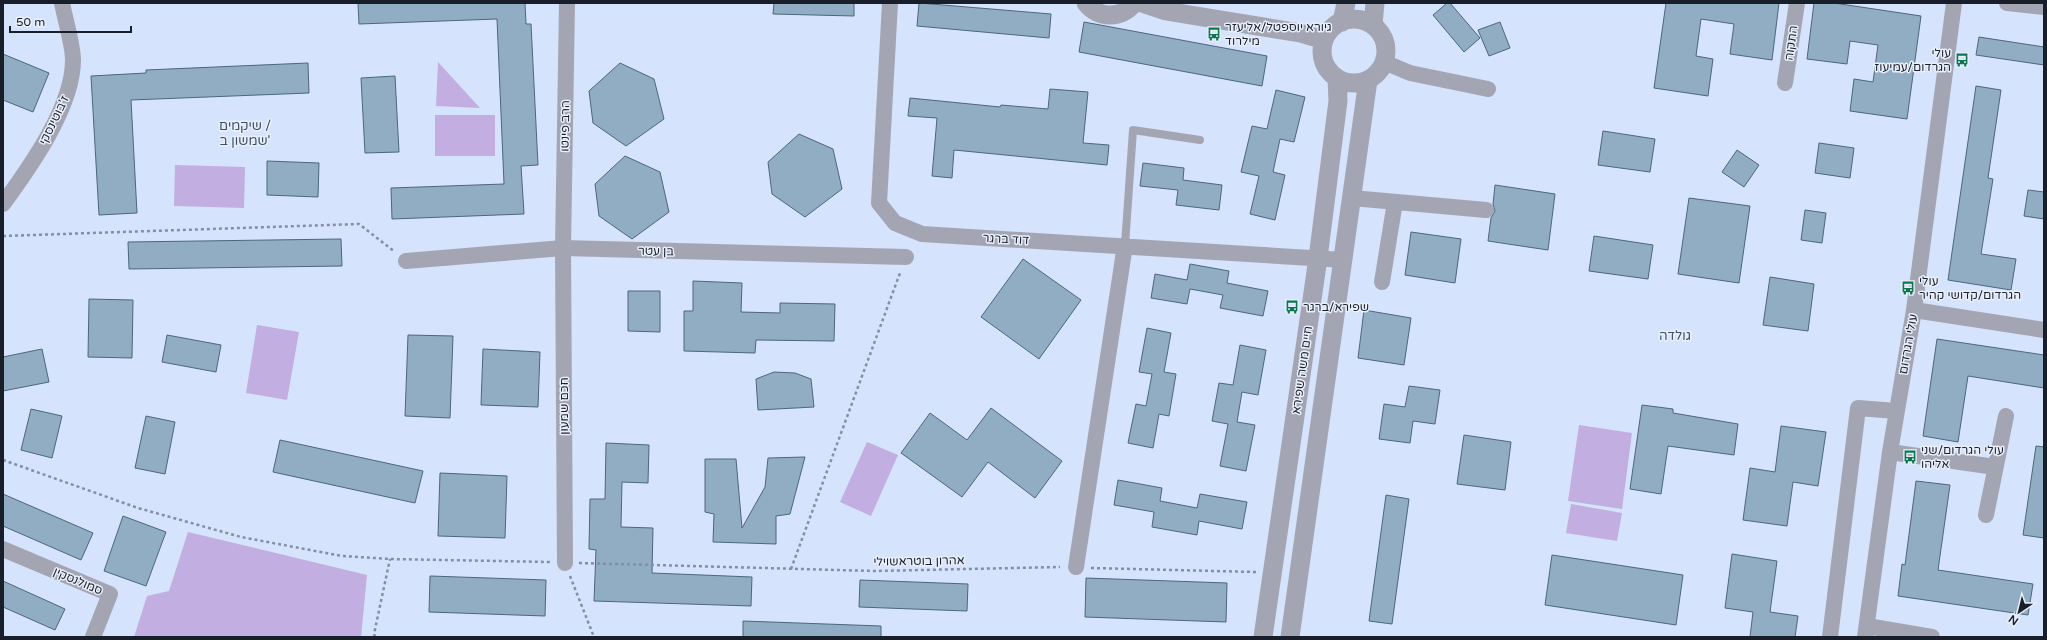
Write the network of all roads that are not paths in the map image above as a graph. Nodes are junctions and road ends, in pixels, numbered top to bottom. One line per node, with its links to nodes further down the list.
1 (62, 3): 24 (street, ז'בוטינסקי)
2 (567, 3): 27 (street, הרב פינטו)
3 (890, 3): 26 (street, דוד ברגר)
4 (1086, 3): 5 (street)
5 (1134, 3)
6 (1142, 3): 15 (street)
7 (1346, 3): 13 (street)
8 (1375, 3): 14 (street)
9 (1797, 3): 19 (street, התקוה)
10 (1954, 3): 33 (street, עולי הגרדום)
11 (2007, 3): 12 (street)
12 (2044, 7)
13 (1342, 22): 14 (street); 15 (street)
14 (1373, 25): 16 (street)
15 (1324, 40): 17 (street)
16 (1384, 62): 18 (street); 20 (street)
17 (1337, 78): 18 (street); 29 (street, חיים משה שפירא)
18 (1368, 80): 22 (street)
19 (1785, 83)
20 (1488, 89)
21 (1200, 140): 26 (lane)
22 (1352, 198): 23 (street); 30 (street)
23 (1395, 202): 25 (street); 32 (street)
24 (3, 204)
25 (1486, 210)
26 (1125, 245): 29 (street, דוד ברגר); 42 (street)
27 (563, 248): 28 (street, בן עטר); 31 (street, בן עטר); 41 (street, חכם שמעון)
28 (906, 257)
29 (1318, 258): 30 (street, דוד ברגר); 45 (street, חיים משה שפירא)
30 (1344, 260): 46 (street)
31 (406, 261)
32 (1382, 282)
33 (1914, 310): 34 (street); 35 (street, עולי הגרדום)
34 (2044, 330)
35 (1896, 411): 37 (street, עולי הגרדום); 47 (street)
36 (2006, 416): 38 (street)
37 (1890, 452): 38 (street); 43 (street, עולי הגרדום)
38 (1995, 467): 39 (street)
39 (1986, 515)
40 (3, 550): 44 (street, סמולנסקין)
41 (566, 563)
42 (1076, 567)
43 (1866, 631): 48 (street)
44 (93, 637)
45 (1263, 637)
46 (1290, 637)
47 (1830, 637)
48 (1932, 637)

